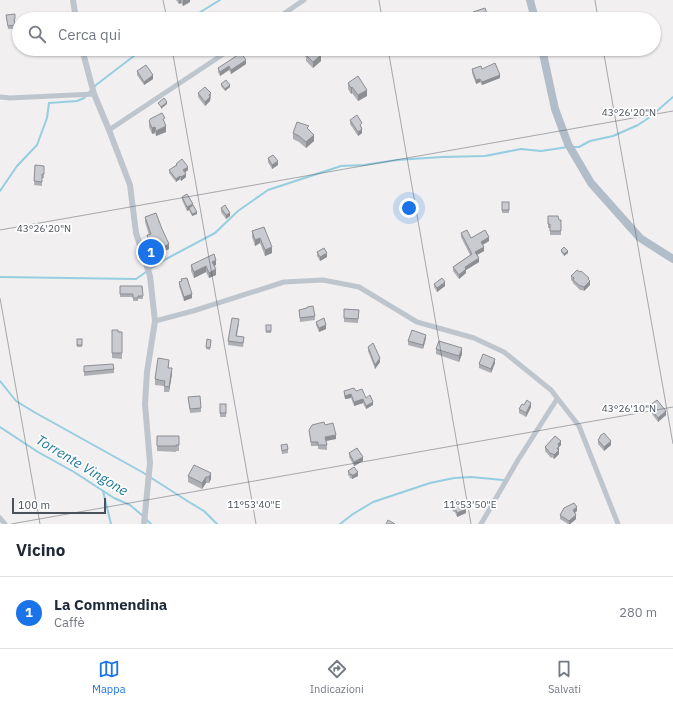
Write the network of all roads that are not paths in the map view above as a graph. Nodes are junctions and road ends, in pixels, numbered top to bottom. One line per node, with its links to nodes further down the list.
1 (73, 0): 4 (street)
2 (304, 0): 5 (street)
3 (530, 0): 6 (main road)
4 (75, 12)
5 (286, 12)
6 (533, 12)
7 (84, 56): 10 (street)
8 (220, 56): 12 (street)
9 (544, 56): 13 (main road)
10 (94, 94): 11 (street); 12 (street)
11 (0, 97)
12 (109, 130): 14 (street)
13 (673, 259)
14 (155, 321): 15 (street); 17 (street)
15 (558, 399): 19 (street); 20 (street)
16 (0, 518): 18 (street)
17 (144, 523)
18 (5, 524)
19 (481, 524)
20 (618, 524)

